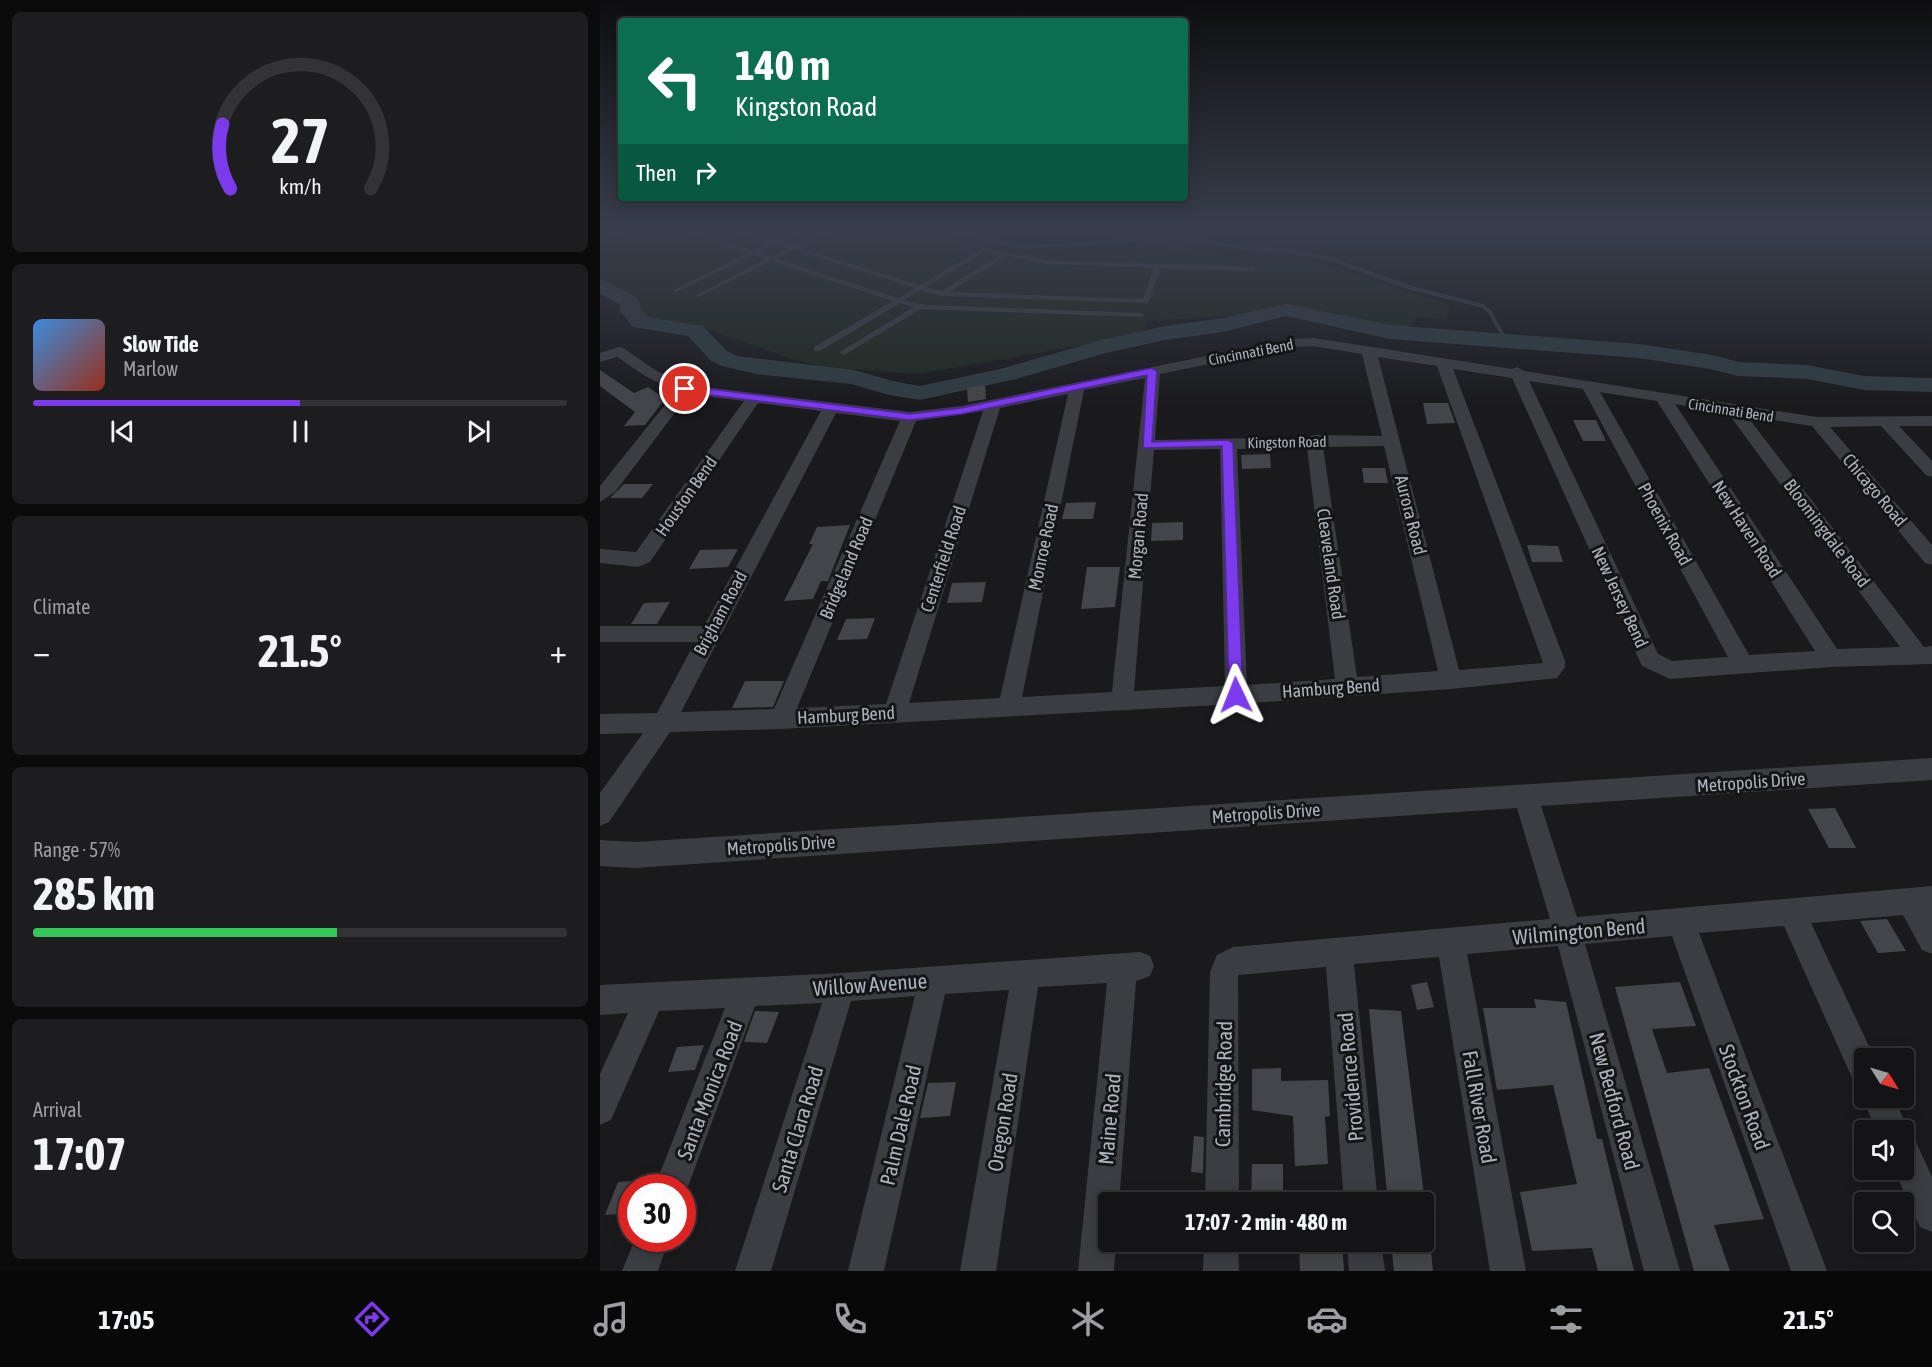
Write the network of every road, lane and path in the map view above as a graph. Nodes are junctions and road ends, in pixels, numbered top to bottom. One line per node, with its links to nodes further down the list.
1 (681, 288): 8 (lane)
2 (712, 288): 10 (lane)
3 (863, 288): 11 (lane)
4 (919, 288): 11 (lane)
5 (920, 288): 9 (lane)
6 (951, 288): 9 (lane)
7 (1150, 288): 9 (lane)
8 (675, 291)
9 (942, 294): 12 (lane)
10 (697, 296)
11 (899, 300): 12 (lane); 14 (lane)
12 (920, 307): 13 (lane); 16 (lane)
13 (1142, 315)
14 (817, 349)
15 (1370, 351): 18 (street, Cincinnati Bend); 19 (street, Cincinnati Bend); 34 (street, Aurora Road)
16 (844, 353)
17 (600, 358): 23 (street, Cincinnati Bend)
18 (1443, 361): 20 (street, Cincinnati Bend); 46 (street, Hamburg Bend)
19 (1152, 371): 22 (street, Cincinnati Bend); 36 (street, Morgan Road)
20 (1517, 372): 21 (street, Cincinnati Bend); 45 (street, New Jersey Bend)
21 (1589, 386): 25 (street, Cincinnati Bend); 45 (street, Phoenix Road)
22 (1077, 387): 26 (street, Cincinnati Bend); 50 (street, Monroe Road)
23 (685, 389): 24 (street, Cincinnati Bend); 38 (street)
24 (753, 399): 27 (street, Cincinnati Bend); 39 (street, Houston Bend)
25 (1664, 400): 28 (street, Cincinnati Bend); 44 (street, New Haven Road)
26 (993, 404): 29 (street, Cincinnati Bend); 51 (street, Centerfield Road)
27 (831, 407): 29 (street, Cincinnati Bend); 42 (street, Brigham Road)
28 (1735, 411): 32 (street, Cincinnati Bend); 43 (street, Bloomingdale Road)
29 (910, 417): 52 (street, Bridgeland Road)
30 (1885, 421): 31 (street, Cincinnati Bend); 32 (street, Cincinnati Bend); 37 (street)
31 (1932, 421)
32 (1817, 422): 40 (street, Chicago Road)
33 (1314, 441): 34 (street, Kingston Road); 35 (street, Kingston Road); 47 (street, Cleaveland Road)
34 (1392, 441): 46 (street, Aurora Road)
35 (1228, 443): 36 (street, Kingston Road); 48 (street)
36 (1147, 445): 49 (street, Morgan Road)
37 (1932, 471)
38 (600, 496)
39 (600, 556)
40 (1932, 558)
41 (600, 634): 42 (street)
42 (708, 634): 53 (street, Brigham Road)
43 (1925, 655): 44 (street, New Jersey Bend)
44 (1830, 658): 45 (street, New Jersey Bend)
45 (1742, 663)
46 (1452, 680): 47 (street, Hamburg Bend)
47 (1347, 687): 48 (street, Hamburg Bend)
48 (1236, 695): 49 (street, Hamburg Bend)
49 (1122, 700): 50 (street, Hamburg Bend)
50 (1009, 707): 51 (street, Hamburg Bend)
51 (894, 713): 52 (street, Hamburg Bend)
52 (781, 719): 53 (street, Hamburg Bend)
53 (663, 723): 54 (street, Hamburg Bend); 57 (street, Brigham Road)
54 (600, 724)
55 (1932, 769): 56 (street, Metropolis Drive)
56 (1526, 797): 58 (street, Metropolis Drive); 62 (street, New Bedford Road)
57 (600, 814)
58 (600, 853)
59 (1921, 900): 60 (street, Wilmington Bend); 63 (street)
60 (1792, 912): 61 (street, Wilmington Bend); 74 (street)
61 (1681, 922): 62 (street, Wilmington Bend); 93 (street, Stockton Road)
62 (1568, 932): 64 (street, Wilmington Bend); 92 (street, New Bedford Road)
63 (1932, 940)
64 (1451, 942): 65 (street, Wilmington Bend); 91 (street, Fall River Road)
65 (1339, 952): 66 (street, Wilmington Bend); 79 (street, Providence Road)
66 (1227, 965): 78 (street, Cambridge Road)
67 (1131, 966): 68 (street, Willow Avenue); 88 (street, Maine Road)
68 (1026, 973): 69 (street, Willow Avenue); 87 (street, Oregon Road)
69 (934, 979): 70 (street, Willow Avenue); 86 (street, Palm Dale Road)
70 (841, 987): 71 (street, Willow Avenue); 85 (street, Santa Clara Road)
71 (746, 992): 72 (street, Willow Avenue); 76 (street, Santa Monica Road)
72 (650, 998): 73 (street, Willow Avenue); 75 (street)
73 (600, 1000)
74 (1854, 1048)
75 (600, 1109)
76 (677, 1174)
77 (1914, 1176): 80 (street)
78 (1222, 1192)
79 (1360, 1192)
80 (1932, 1215)
81 (647, 1252): 84 (street)
82 (1221, 1252): 89 (street)
83 (1365, 1252): 90 (street)
84 (640, 1271)
85 (753, 1271)
86 (866, 1271)
87 (978, 1271)
88 (1096, 1271)
89 (1221, 1271)
90 (1367, 1271)
91 (1508, 1271)
92 (1662, 1271)
93 (1809, 1271)

